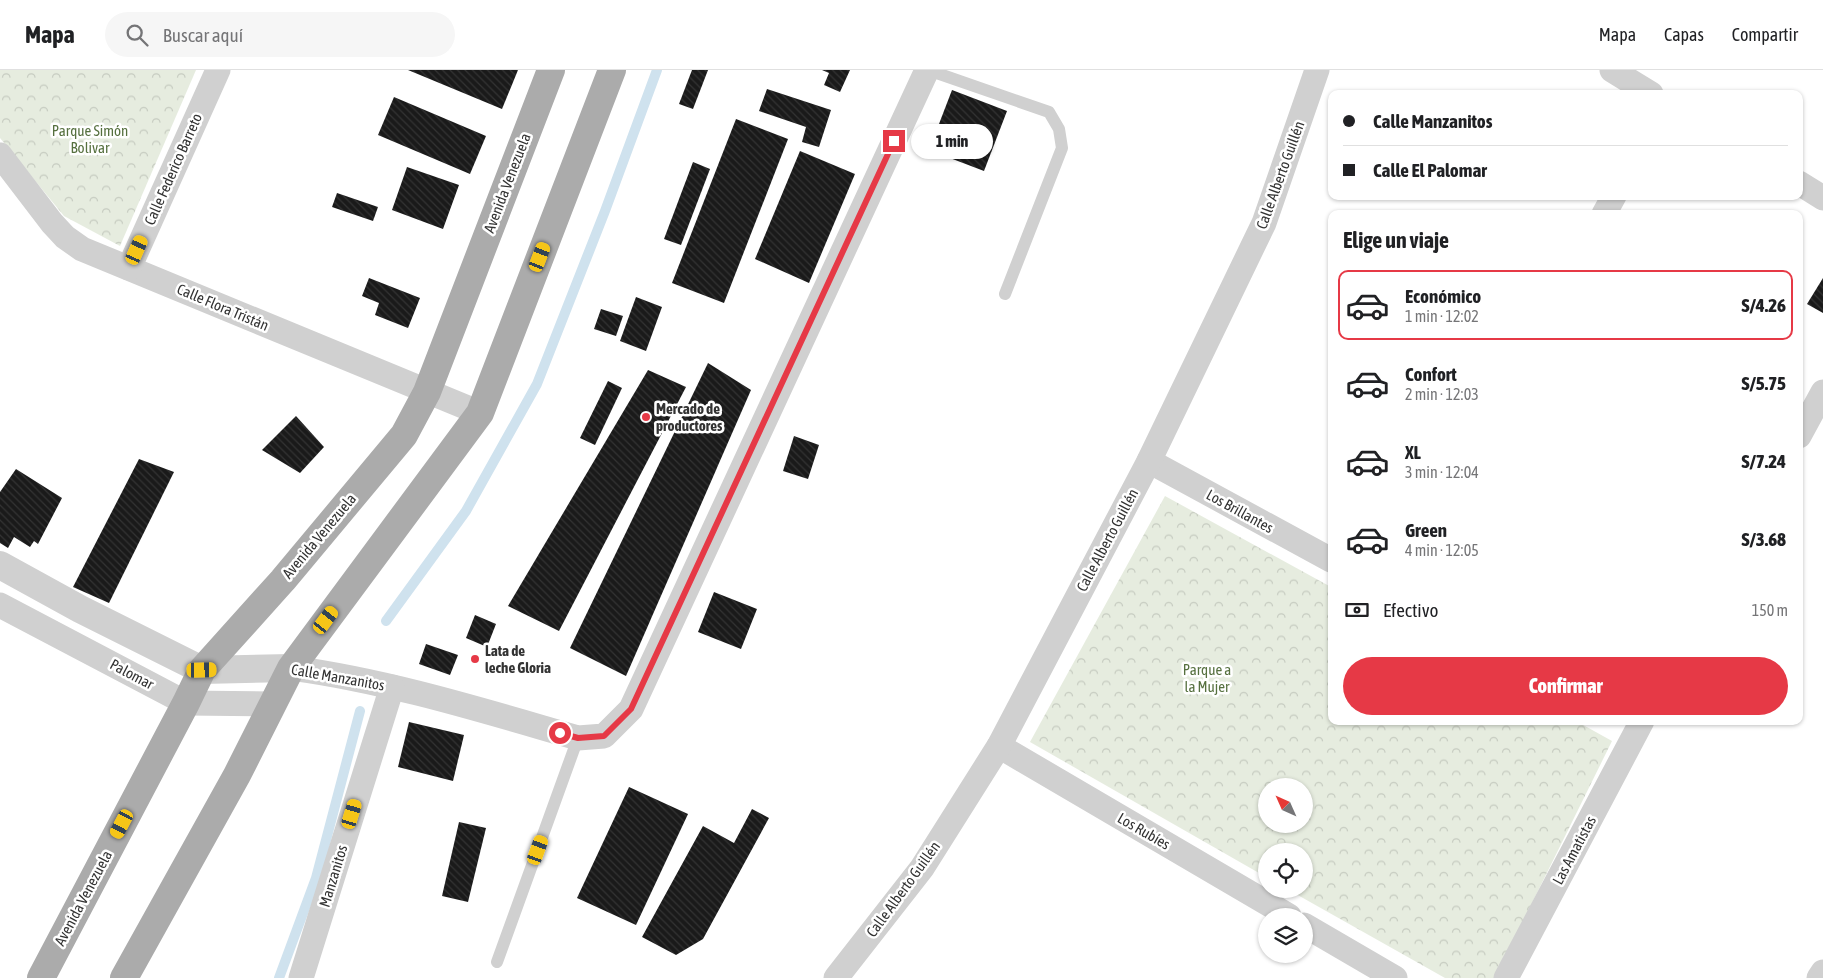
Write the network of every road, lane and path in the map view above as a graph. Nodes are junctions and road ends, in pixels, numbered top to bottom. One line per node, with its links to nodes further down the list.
1 (218, 70): 11 (street, Calle Federico Barreto)
2 (551, 70): 13 (main road, Avenida Venezuela)
3 (612, 70): 15 (main road)
4 (928, 70): 12 (lane); 27 (street, Calle Manzanitos)
5 (1317, 70): 17 (street, Calle Alberto Guillén)
6 (1612, 70): 7 (street)
7 (1644, 90)
8 (0, 155): 11 (street, Calle Flora Tristán)
9 (1803, 186): 10 (street)
10 (1823, 198)
11 (129, 268): 13 (street, Calle Flora Tristán)
12 (1005, 294)
13 (427, 392): 15 (street, Calle Flora Tristán); 22 (main road, Avenida Venezuela)
14 (1823, 392): 16 (street)
15 (480, 413): 21 (main road)
16 (1803, 429)
17 (1149, 461): 18 (street, Los Brillantes); 28 (street, Calle Alberto Guillén)
18 (1328, 558)
19 (0, 565): 22 (street, Calle Manzanitos)
20 (0, 605): 24 (street, Palomar)
21 (291, 668): 22 (street, Calle Manzanitos); 23 (street, Calle Manzanitos); 25 (main road)
22 (202, 670): 24 (main road, Avenida Venezuela)
23 (387, 686): 27 (street, Calle Manzanitos); 35 (street, Manzanitos)
24 (186, 703): 25 (street, Palomar); 33 (main road, Avenida Venezuela)
25 (273, 704): 34 (main road)
26 (1634, 725): 38 (street, Las Amatistas)
27 (578, 738): 31 (lane)
28 (999, 746): 29 (street, Los Rubíes); 36 (street, Calle Alberto Guillén)
29 (1275, 908)
30 (1313, 930): 37 (street)
31 (497, 962)
32 (1823, 972): 39 (street)
33 (41, 978)
34 (124, 978)
35 (301, 978)
36 (836, 978)
37 (1395, 978)
38 (1506, 978)
39 (1819, 978)

